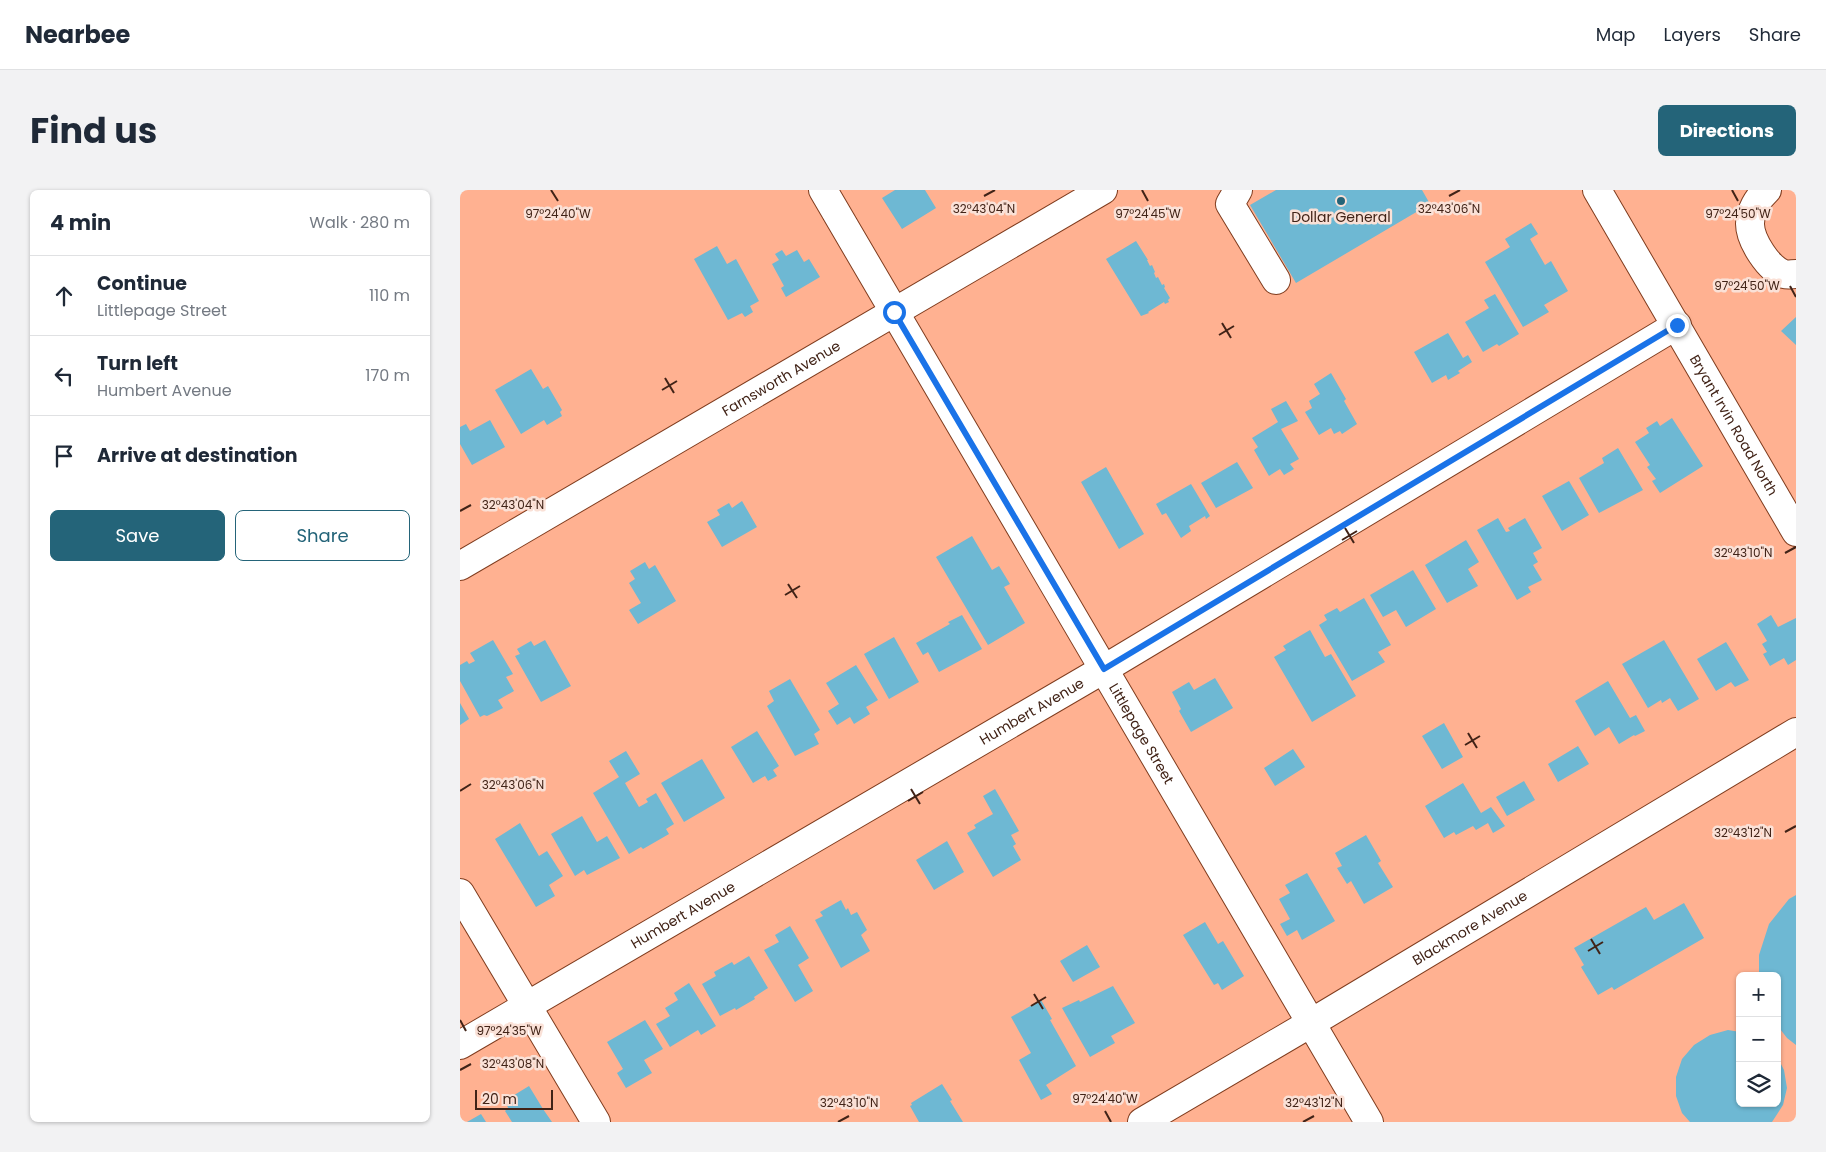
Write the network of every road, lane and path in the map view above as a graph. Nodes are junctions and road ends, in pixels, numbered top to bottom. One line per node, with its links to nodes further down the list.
1 (823, 190): 8 (street, Littlepage Street)
2 (1103, 190): 8 (street, Farnsworth Avenue)
3 (1238, 190): 7 (street)
4 (1597, 190): 9 (street, Bryant Irvin Road North)
5 (1767, 190): 6 (street)
6 (1796, 274)
7 (1276, 280)
8 (894, 312): 11 (street, Farnsworth Avenue); 12 (street, Littlepage Street)
9 (1677, 325): 10 (street, Bryant Irvin Road North); 12 (street, Humbert Avenue)
10 (1796, 532)
11 (460, 566)
12 (1104, 669): 15 (street, Humbert Avenue); 16 (street, Littlepage Street)
13 (1796, 732): 16 (street, Blackmore Avenue)
14 (460, 893): 15 (street)
15 (527, 1006): 17 (street, Humbert Avenue); 18 (street)
16 (1311, 1023): 19 (street, Blackmore Avenue); 20 (street, Littlepage Street)
17 (460, 1045)
18 (596, 1122)
19 (1142, 1122)
20 (1368, 1122)

